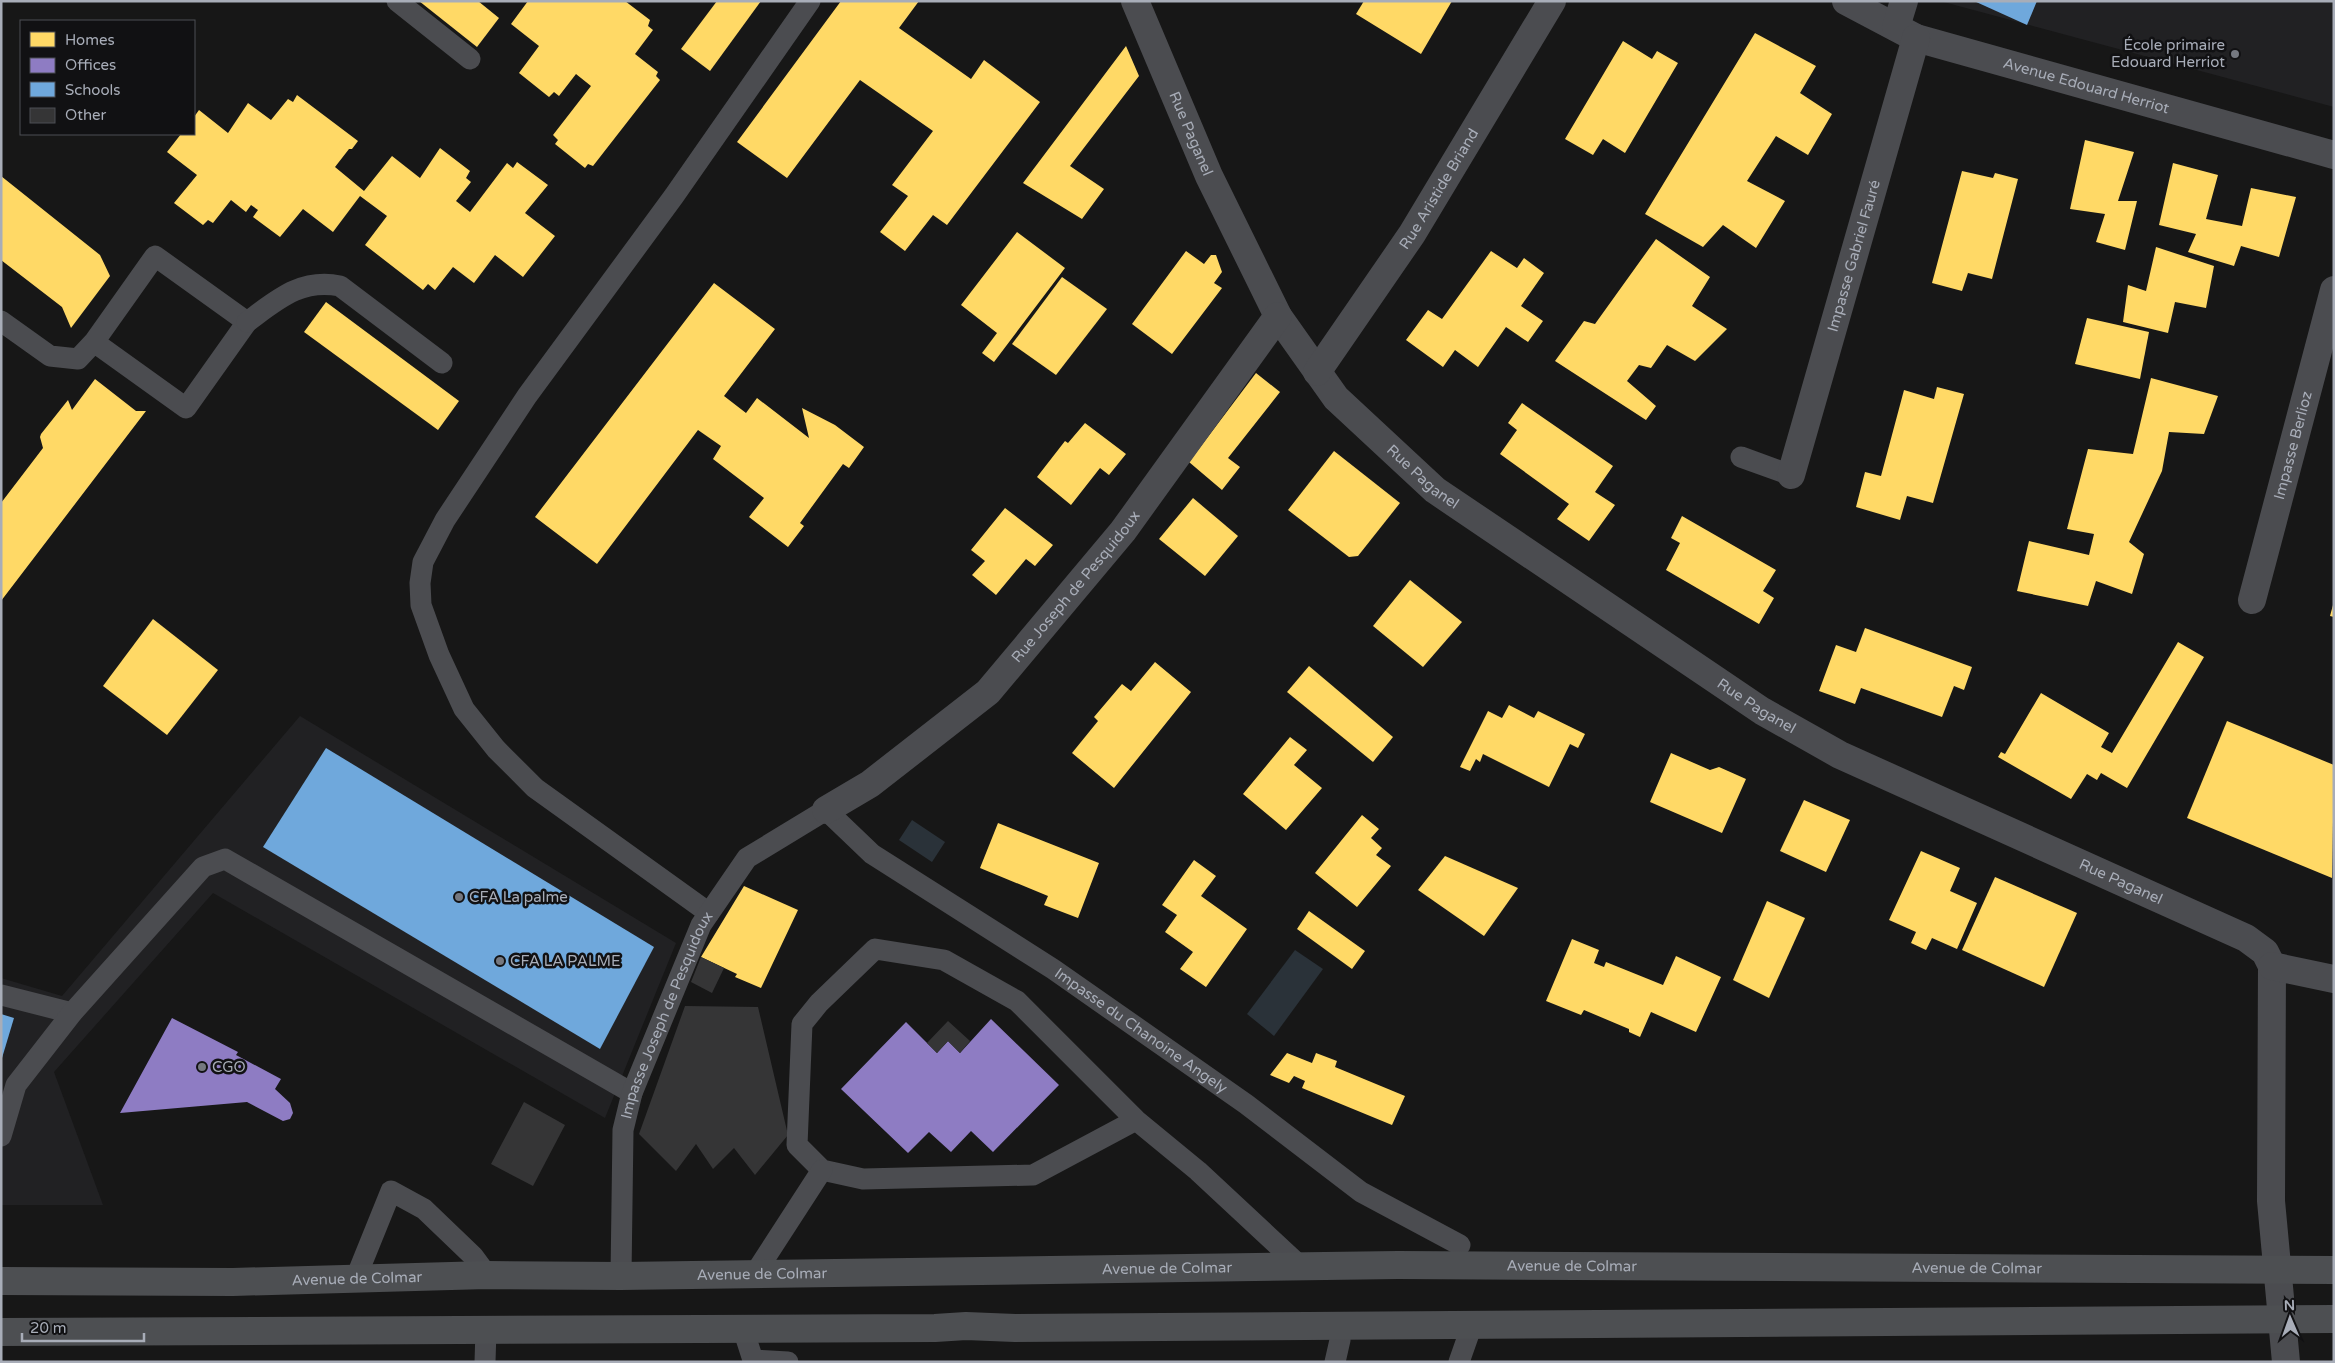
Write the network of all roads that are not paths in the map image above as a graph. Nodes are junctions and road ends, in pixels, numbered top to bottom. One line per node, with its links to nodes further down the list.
1 (397, 1): 8 (lane)
2 (810, 1): 21 (lane)
3 (1134, 1): 11 (street, Rue Paganel)
4 (1552, 1): 16 (street, Rue Aristide Briand)
5 (1846, 1): 7 (street, Avenue Edouard Herriot)
6 (1904, 1): 7 (street, Impasse Gabriel Fauré)
7 (1906, 33): 9 (street, Avenue Edouard Herriot); 18 (street, Impasse Gabriel Fauré)
8 (470, 59)
9 (2334, 155)
10 (2334, 290): 19 (street, Impasse Berlioz)
11 (1278, 316): 16 (street, Rue Paganel); 20 (street, Rue Joseph de Pesquidoux)
12 (1, 321): 14 (lane)
13 (247, 322): 14 (lane); 14 (lane); 15 (lane)
14 (94, 342)
15 (442, 362)
16 (1317, 372): 22 (street, Rue Paganel)
17 (1741, 457): 18 (lane)
18 (1791, 476)
19 (2252, 600)
20 (826, 810): 21 (lane, Impasse Joseph de Pesquidoux); 30 (lane, Impasse du Chanoine Angely)
21 (709, 914): 26 (lane, Impasse Joseph de Pesquidoux)
22 (2272, 966): 23 (street); 32 (street)
23 (2334, 979)
24 (1, 995): 25 (lane)
25 (72, 1013): 26 (lane); 28 (lane)
26 (632, 1093): 36 (lane, Impasse Joseph de Pesquidoux)
27 (1136, 1120): 29 (lane); 29 (lane); 31 (lane)
28 (1, 1136)
29 (822, 1170): 34 (lane)
30 (1460, 1245)
31 (1300, 1266): 32 (main road, Avenue de Colmar); 34 (main road, Avenue de Colmar)
32 (2277, 1269): 33 (main road, Avenue de Colmar); 40 (street)
33 (2334, 1270)
34 (754, 1274): 36 (main road, Avenue de Colmar)
35 (487, 1275): 36 (main road, Avenue de Colmar); 37 (main road, Avenue de Colmar); 37 (lane)
36 (621, 1276)
37 (355, 1280): 38 (main road, Avenue de Colmar)
38 (1, 1281)
39 (2334, 1319): 40 (main road)
40 (2282, 1320): 42 (main road); 46 (street)
41 (1340, 1325): 42 (main road); 43 (main road); 49 (lane)
42 (1472, 1325): 50 (lane)
43 (743, 1329): 44 (main road); 48 (lane)
44 (486, 1330): 45 (main road); 47 (lane)
45 (1, 1332)
46 (2285, 1357)
47 (485, 1362)
48 (788, 1362)
49 (1335, 1362)
50 (1459, 1362)

